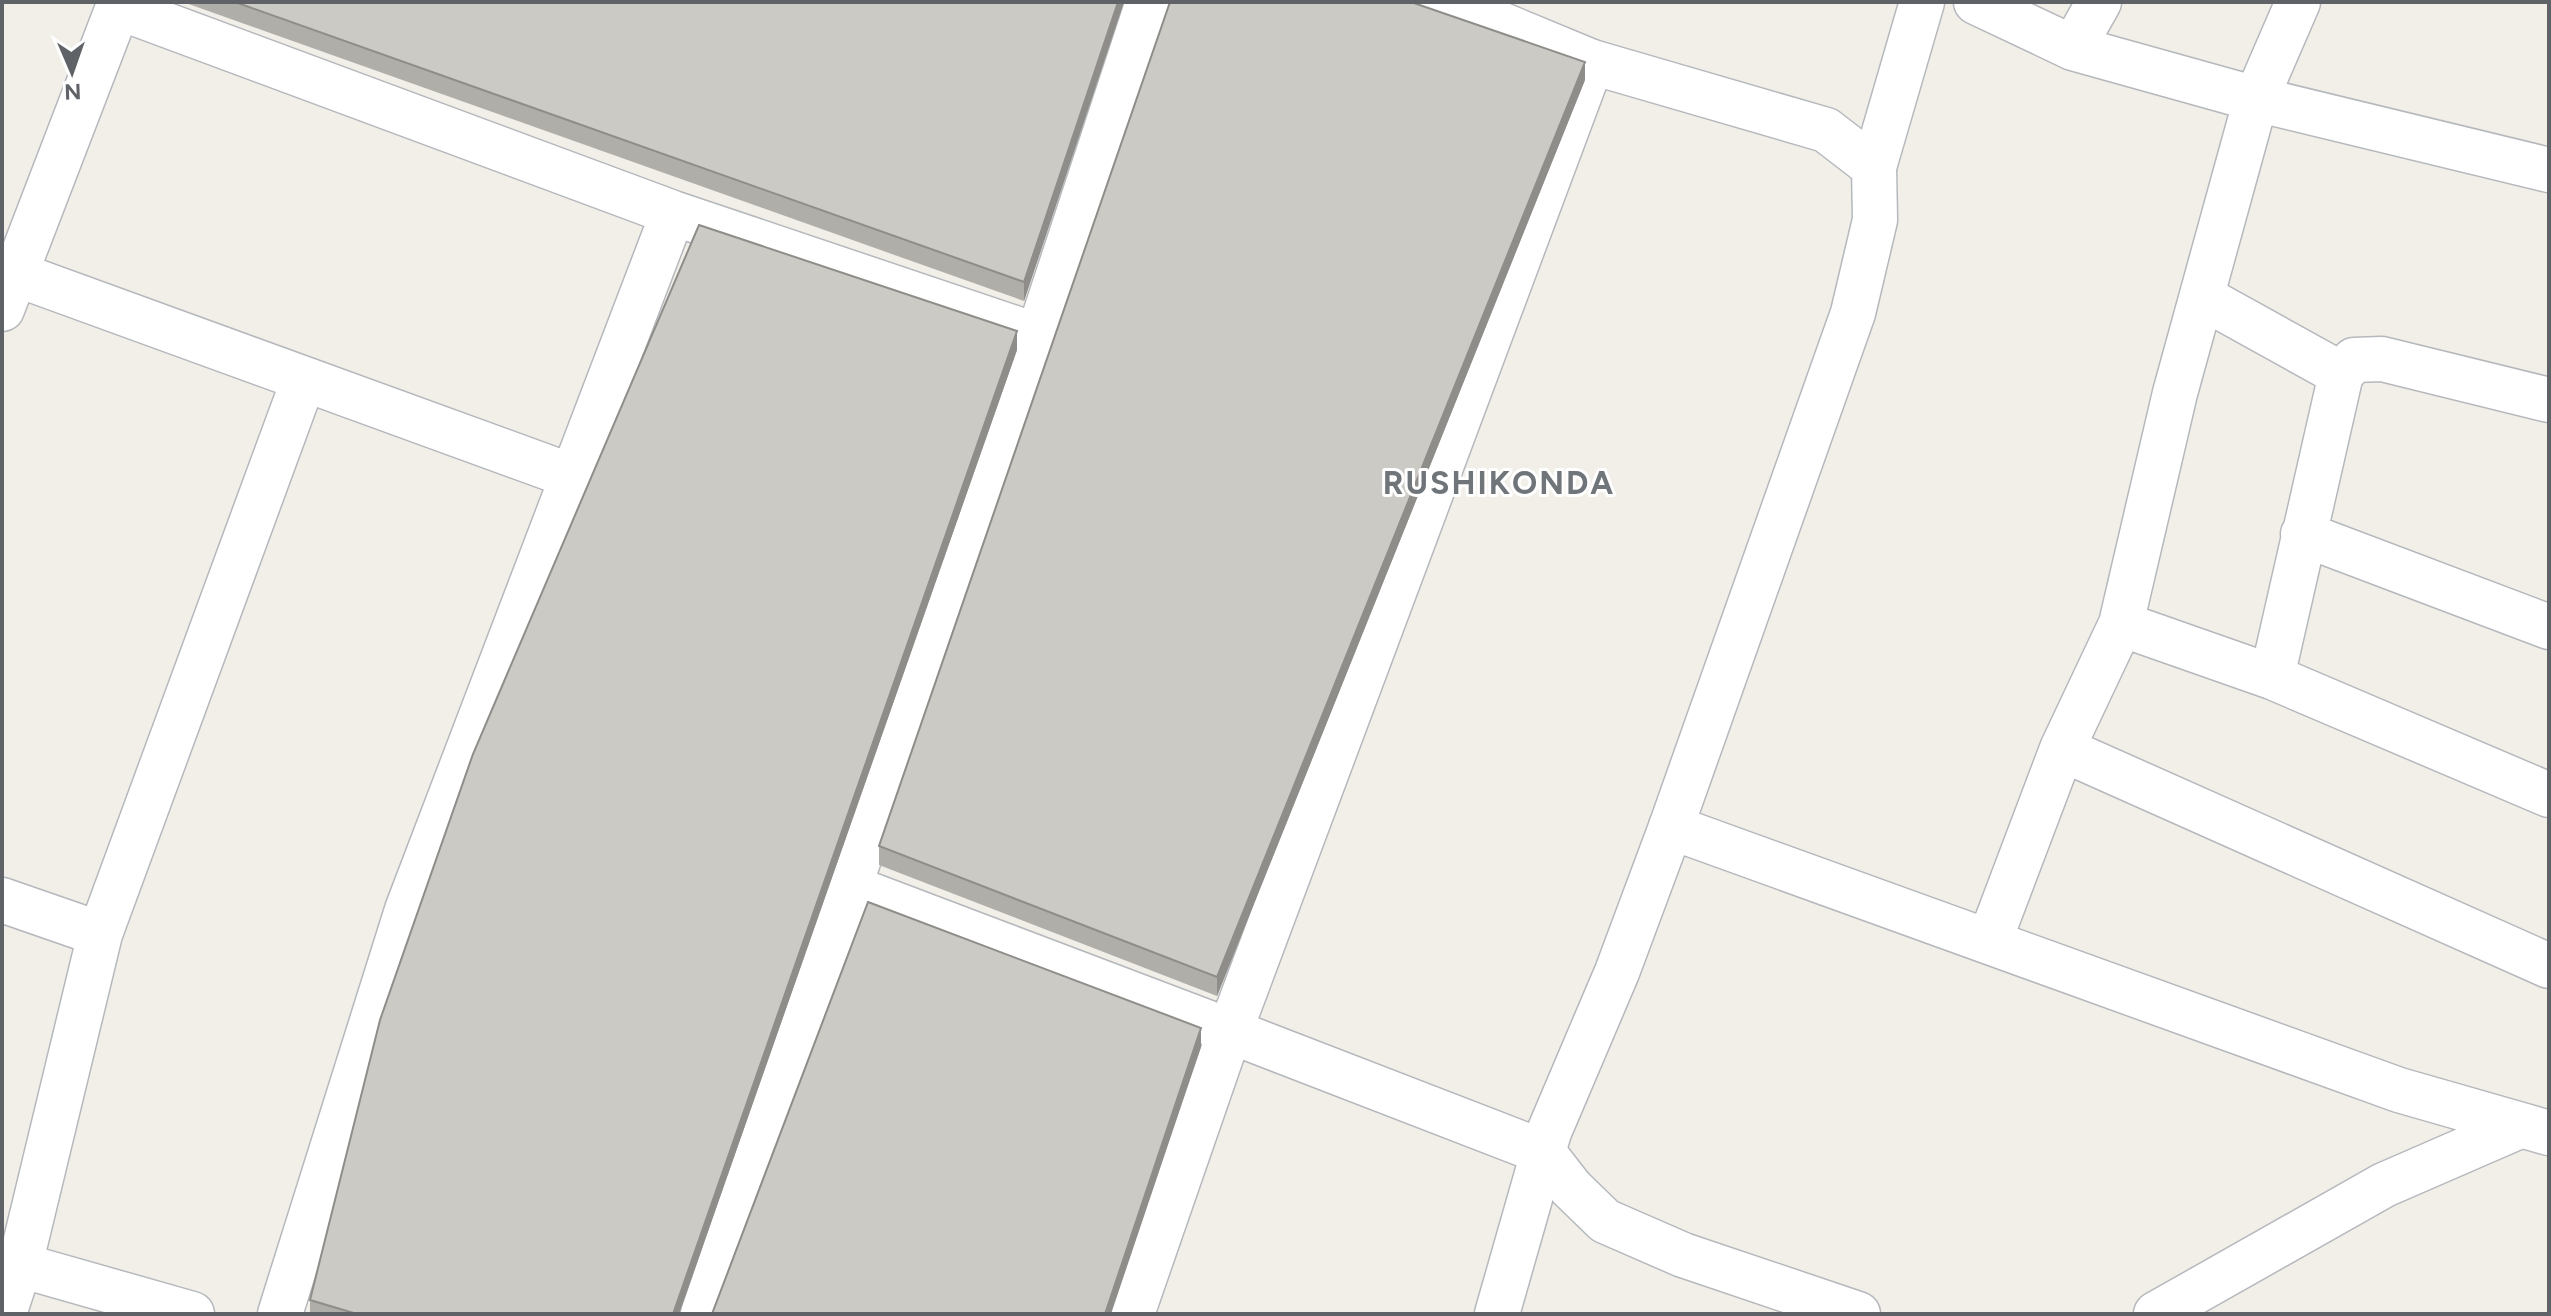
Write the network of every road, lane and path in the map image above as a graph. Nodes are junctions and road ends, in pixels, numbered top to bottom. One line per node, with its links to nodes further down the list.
1 (1148, 2): 16 (street)
2 (1440, 2): 9 (street)
3 (1922, 2): 11 (street)
4 (1976, 2): 8 (street)
5 (2099, 2): 8 (street)
6 (2298, 2): 10 (street)
7 (119, 5): 13 (street); 14 (street)
8 (2073, 48): 10 (street)
9 (1592, 62): 11 (street); 33 (street)
10 (2256, 99): 12 (street); 15 (street)
11 (1874, 167): 27 (street)
12 (2549, 170)
13 (673, 213): 16 (street); 20 (street)
14 (9, 292): 18 (street)
15 (2202, 297): 17 (street); 22 (street)
16 (1038, 336): 28 (street)
17 (2341, 374): 19 (street); 21 (street)
18 (304, 379): 20 (street); 30 (street)
19 (2549, 400)
20 (574, 477): 39 (street)
21 (2303, 534): 23 (street); 24 (street)
22 (2121, 624): 24 (street); 25 (street)
23 (2549, 627)
24 (2272, 677): 26 (street)
25 (2062, 749): 31 (street); 32 (street)
26 (2549, 795)
27 (1671, 827): 31 (street); 35 (street)
28 (850, 887): 33 (street); 40 (street)
29 (2, 900): 30 (street)
30 (100, 934): 36 (street)
31 (1989, 942): 34 (street)
32 (2549, 966)
33 (1230, 1031): 35 (street); 41 (street)
34 (2536, 1129): 44 (street)
35 (1543, 1152): 42 (street); 43 (street)
36 (11, 1262): 37 (street); 38 (street)
37 (4, 1314)
38 (192, 1314)
39 (280, 1314)
40 (703, 1314)
41 (1132, 1314)
42 (1497, 1314)
43 (1858, 1314)
44 (2156, 1314)

